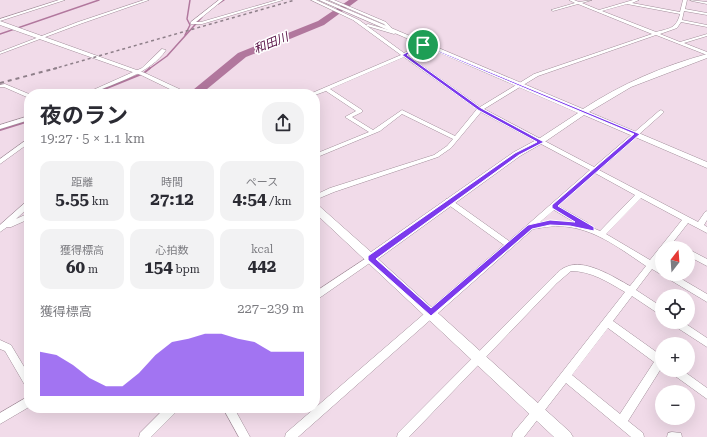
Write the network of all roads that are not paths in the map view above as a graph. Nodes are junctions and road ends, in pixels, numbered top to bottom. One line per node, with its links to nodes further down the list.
1 (63, 0): 21 (street)
2 (147, 0): 27 (street)
3 (221, 0): 4 (street)
4 (281, 0)
5 (313, 0): 20 (street)
6 (321, 0): 24 (street)
7 (331, 0): 24 (street)
8 (571, 0): 13 (street)
9 (590, 0): 13 (street)
10 (637, 0): 14 (street)
11 (685, 0): 18 (street)
12 (692, 0): 15 (street)
13 (579, 3): 16 (street); 17 (street)
14 (628, 3): 17 (street); 18 (street)
15 (707, 3)
16 (553, 10)
17 (599, 11): 25 (street)
18 (683, 11): 19 (street); 22 (street)
19 (707, 14)
20 (354, 19): 24 (street); 32 (street)
21 (0, 21): 27 (street)
22 (680, 21): 23 (street); 25 (street)
23 (707, 26)
24 (394, 33): 29 (street)
25 (656, 34): 28 (street); 35 (street)
26 (707, 34): 28 (street)
27 (41, 37): 31 (street); 34 (street)
28 (680, 44): 33 (street)
29 (423, 45): 32 (street); 35 (street)
30 (164, 50): 34 (street)
31 (0, 53)
32 (404, 55): 39 (street); 42 (street)
33 (707, 55): 43 (street)
34 (139, 73): 37 (street); 38 (street)
35 (522, 85): 42 (street); 43 (street)
36 (0, 86): 41 (street)
37 (99, 89)
38 (175, 89)
39 (327, 89): 40 (street); 47 (street)
40 (320, 92)
41 (24, 94)
42 (480, 109): 49 (street); 50 (street)
43 (585, 111): 48 (street); 50 (street)
44 (661, 112): 48 (street)
45 (24, 120): 46 (street)
46 (0, 127)
47 (373, 132): 49 (street); 52 (street)
48 (637, 134): 54 (street); 55 (street)
49 (456, 138): 57 (street)
50 (541, 142): 55 (street); 58 (street)
51 (24, 144): 53 (street)
52 (320, 154)
53 (0, 162)
54 (707, 165)
55 (596, 171): 56 (street); 59 (street)
56 (640, 194): 64 (street); 70 (street)
57 (320, 196)
58 (448, 201): 72 (street); 74 (street)
59 (554, 206): 66 (street); 68 (street)
60 (24, 207): 67 (street)
61 (320, 212): 74 (street)
62 (707, 214): 65 (street)
63 (24, 218): 67 (street)
64 (687, 219): 65 (street); 71 (street)
65 (699, 226): 69 (street)
66 (530, 227): 68 (street); 72 (street)
67 (1, 228)
68 (592, 229): 70 (street)
69 (707, 230)
70 (601, 235): 77 (street)
71 (670, 241)
72 (510, 245): 84 (street)
73 (695, 256): 76 (street)
74 (370, 258): 81 (street); 84 (street)
75 (655, 259): 77 (street)
76 (707, 263)
77 (650, 265): 78 (street); 80 (street)
78 (655, 268)
79 (678, 281): 82 (street)
80 (630, 291): 83 (street); 85 (street); 90 (street)
81 (320, 293)
82 (707, 298)
83 (655, 307)
84 (431, 312): 90 (street); 101 (street)
85 (607, 322): 89 (street); 93 (street)
86 (686, 329): 87 (street)
87 (707, 343)
88 (0, 344): 92 (street)
89 (655, 357)
90 (480, 359): 97 (street); 108 (street)
91 (655, 370): 103 (street)
92 (24, 375)
93 (566, 376): 97 (street); 103 (street)
94 (684, 377): 95 (street)
95 (707, 394)
96 (24, 404): 102 (street)
97 (538, 412): 109 (street); 110 (street)
98 (167, 413): 105 (street)
99 (231, 413): 106 (street)
100 (320, 413): 104 (street)
101 (320, 413)
102 (0, 419)
103 (621, 422): 111 (street)
104 (298, 433): 107 (street)
105 (144, 437)
106 (245, 437)
107 (290, 437)
108 (402, 437)
109 (517, 437)
110 (565, 437)
111 (639, 437)
112 (672, 437): 113 (street)
113 (677, 437)

